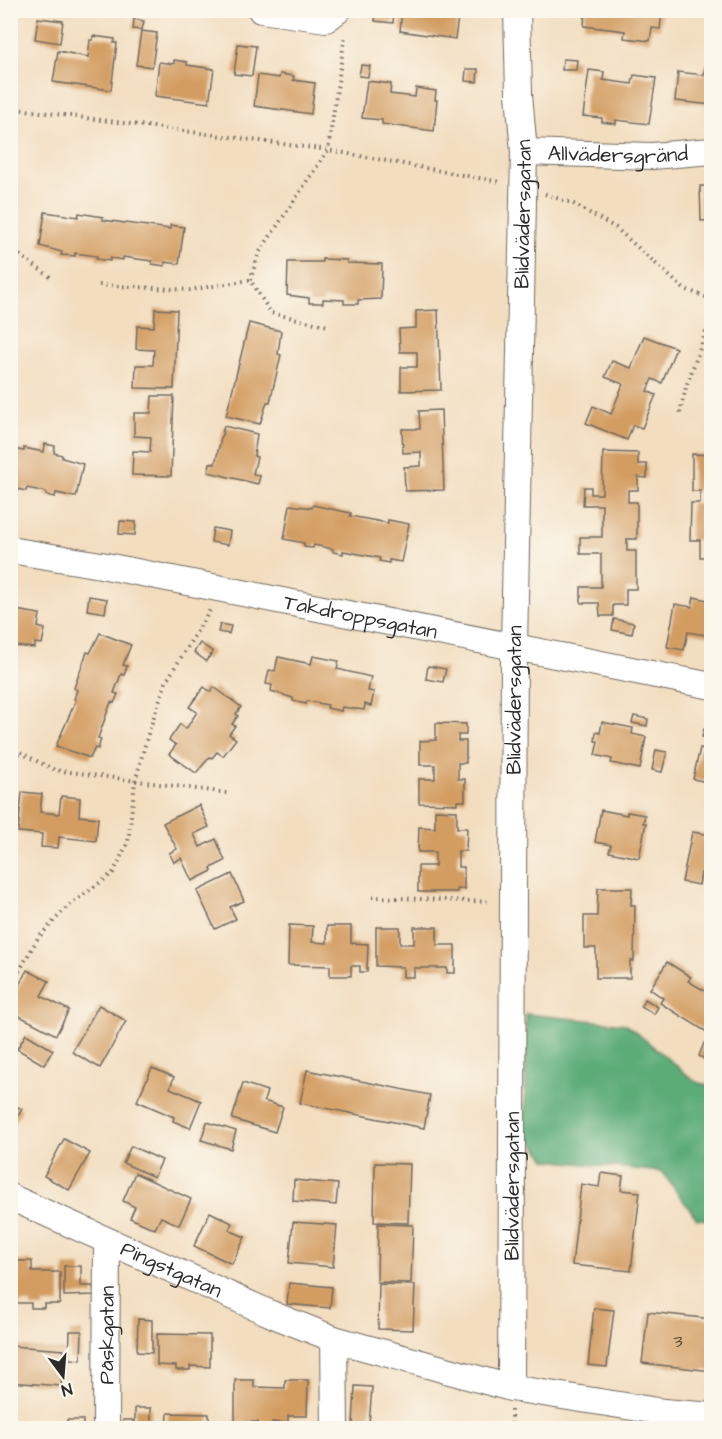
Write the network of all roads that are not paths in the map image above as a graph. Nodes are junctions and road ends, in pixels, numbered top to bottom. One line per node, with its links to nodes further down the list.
1 (261, 10): 3 (street)
2 (517, 10): 5 (street, Blidvädersgatan)
3 (340, 18)
4 (711, 151): 5 (street, Allvädersgränd)
5 (524, 152): 7 (street, Blidvädersgatan)
6 (10, 550): 7 (street, Takdroppsgatan)
7 (514, 647): 8 (street, Takdroppsgatan); 12 (street, Blidvädersgatan)
8 (711, 686)
9 (10, 1197): 10 (street, Pingstgatan)
10 (107, 1242): 11 (street, Pingstgatan); 15 (street, Påskgatan)
11 (334, 1339): 12 (street, Pingstgatan); 16 (street)
12 (511, 1389): 14 (street, Pingstgatan)
13 (711, 1416): 14 (street, Pingstgatan)
14 (664, 1420)
15 (106, 1428)
16 (335, 1428)

